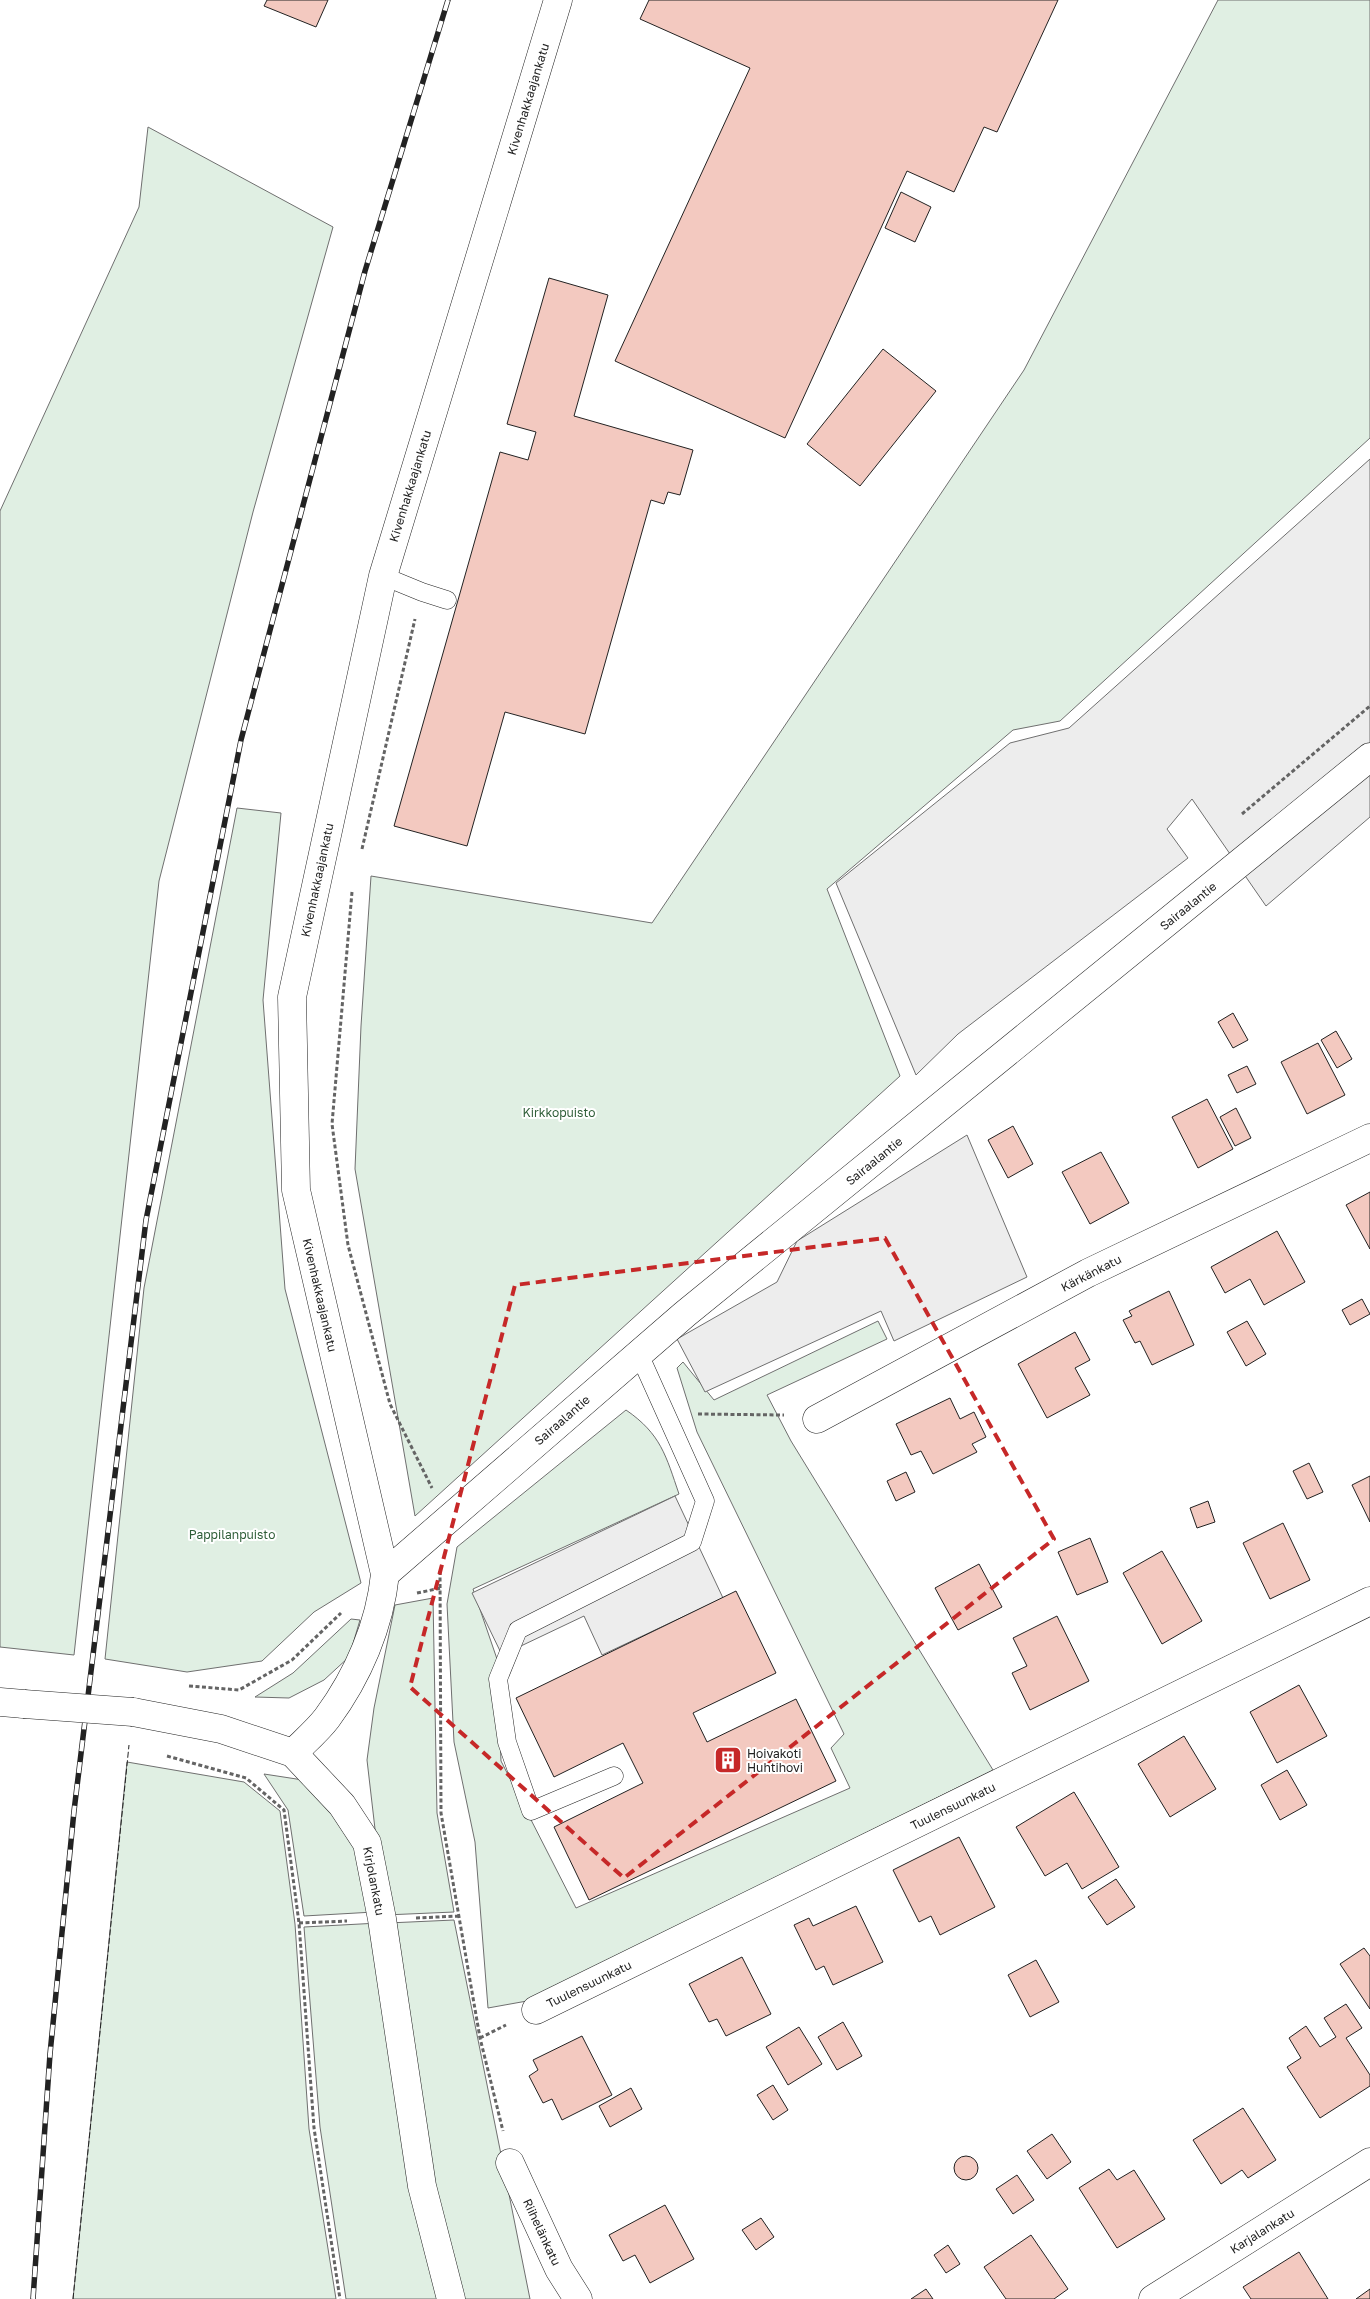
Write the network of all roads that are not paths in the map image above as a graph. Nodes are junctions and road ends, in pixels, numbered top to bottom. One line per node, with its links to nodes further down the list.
1 (558, 0): 2 (street, Kivenhakkaajankatu)
2 (383, 576): 3 (lane); 8 (street, Kivenhakkaajankatu)
3 (447, 600)
4 (1370, 757): 6 (street, Sairaalantie)
5 (1370, 1138): 7 (street, Kärkänkatu)
6 (639, 1354): 8 (street, Sairaalantie); 12 (lane)
7 (817, 1419)
8 (384, 1587): 11 (street)
9 (1370, 1601): 13 (street, Tuulensuunkatu)
10 (12, 1703): 11 (street, Kirjolankatu, bridge)
11 (293, 1753): 17 (street, Kirjolankatu)
12 (614, 1776)
13 (536, 2010)
14 (1370, 2162): 16 (street, Karjalankatu)
15 (510, 2163): 18 (street, Riihelänkatu)
16 (1188, 2290): 19 (street, Karjalankatu)
17 (451, 2299)
18 (578, 2299)
19 (1153, 2299)

